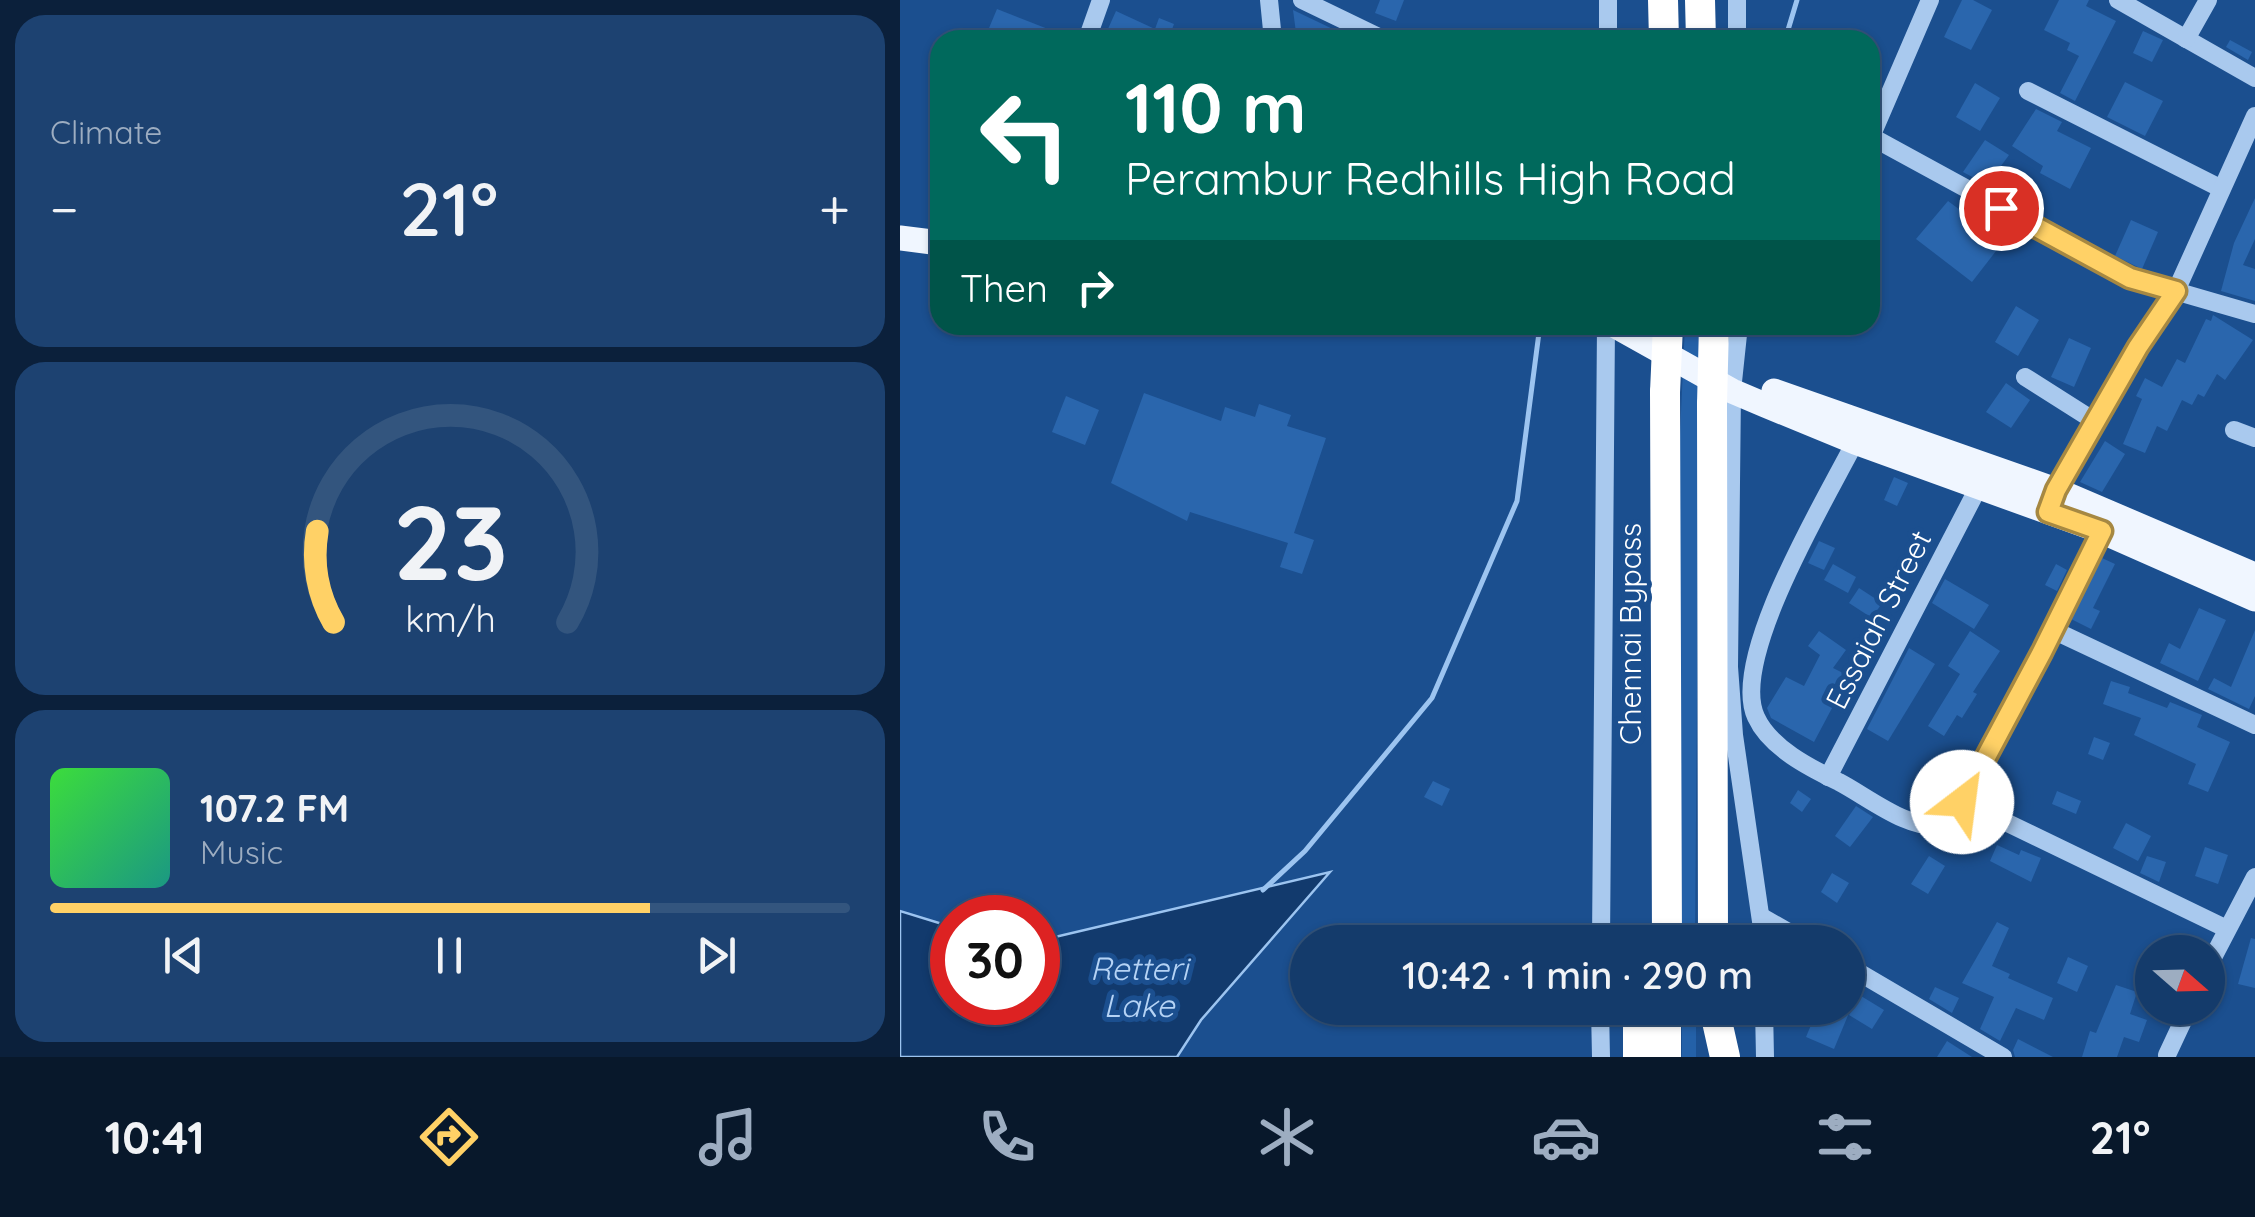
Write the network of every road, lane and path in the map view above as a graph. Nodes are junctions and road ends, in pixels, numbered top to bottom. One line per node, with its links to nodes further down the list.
1 (1100, 0): 10 (street)
2 (1269, 0): 11 (street)
3 (1302, 0): 12 (street)
4 (1608, 0): 13 (street)
5 (1663, 0): 14 (highway)
6 (1738, 0): 15 (street)
7 (1930, 0): 19 (street)
8 (2118, 0): 16 (street)
9 (2208, 0): 16 (street)
10 (1090, 30)
11 (1272, 30)
12 (1364, 30)
13 (1608, 30)
14 (1664, 30)
15 (1737, 30)
16 (2186, 39): 17 (street)
17 (2255, 78)
18 (2028, 90): 22 (street)
19 (1880, 115)
20 (2255, 116): 22 (street)
21 (1880, 141): 25 (street)
22 (2220, 188): 25 (street)
23 (900, 238): 24 (main road)
24 (930, 242)
25 (2176, 291): 26 (street); 36 (street)
26 (2255, 314)
27 (1610, 335): 51 (street)
28 (1628, 335): 34 (main road)
29 (1659, 335): 34 (main road)
30 (1668, 335): 52 (highway, Chennai Bypass, bridge)
31 (1716, 335): 34 (highway, bridge)
32 (1738, 335): 34 (street)
33 (2025, 377): 36 (street)
34 (1726, 390): 35 (main road); 50 (street); 53 (highway)
35 (1777, 401): 39 (main road); 41 (main road)
36 (2096, 422): 41 (street)
37 (2234, 430): 38 (street)
38 (2255, 438)
39 (1855, 442): 40 (main road); 47 (street)
40 (1978, 488): 41 (main road); 47 (street, Essaiah Street)
41 (2052, 501): 42 (main road); 43 (main road)
42 (2102, 531): 44 (main road); 45 (street)
43 (2255, 575)
44 (2255, 600)
45 (2053, 630): 46 (street); 48 (street)
46 (2255, 725)
47 (1828, 777): 48 (street)
48 (1962, 802): 56 (street)
49 (2255, 877): 56 (street)
50 (1762, 917): 54 (street); 55 (street)
51 (1601, 925)
52 (1667, 925)
53 (1712, 925)
54 (1763, 925)
55 (1776, 925)
56 (2225, 928): 57 (street)
57 (2222, 935)
58 (1865, 976): 73 (street)
59 (1600, 1025): 67 (street)
60 (1638, 1025): 68 (highway)
61 (1666, 1025): 69 (highway)
62 (1712, 1025): 70 (highway)
63 (1717, 1025): 71 (highway)
64 (1764, 1025): 72 (street)
65 (2181, 1025): 66 (street)
66 (2167, 1056)
67 (1601, 1057)
68 (1638, 1057)
69 (1666, 1057)
70 (1711, 1057)
71 (1724, 1057)
72 (1764, 1057)
73 (2003, 1057)

